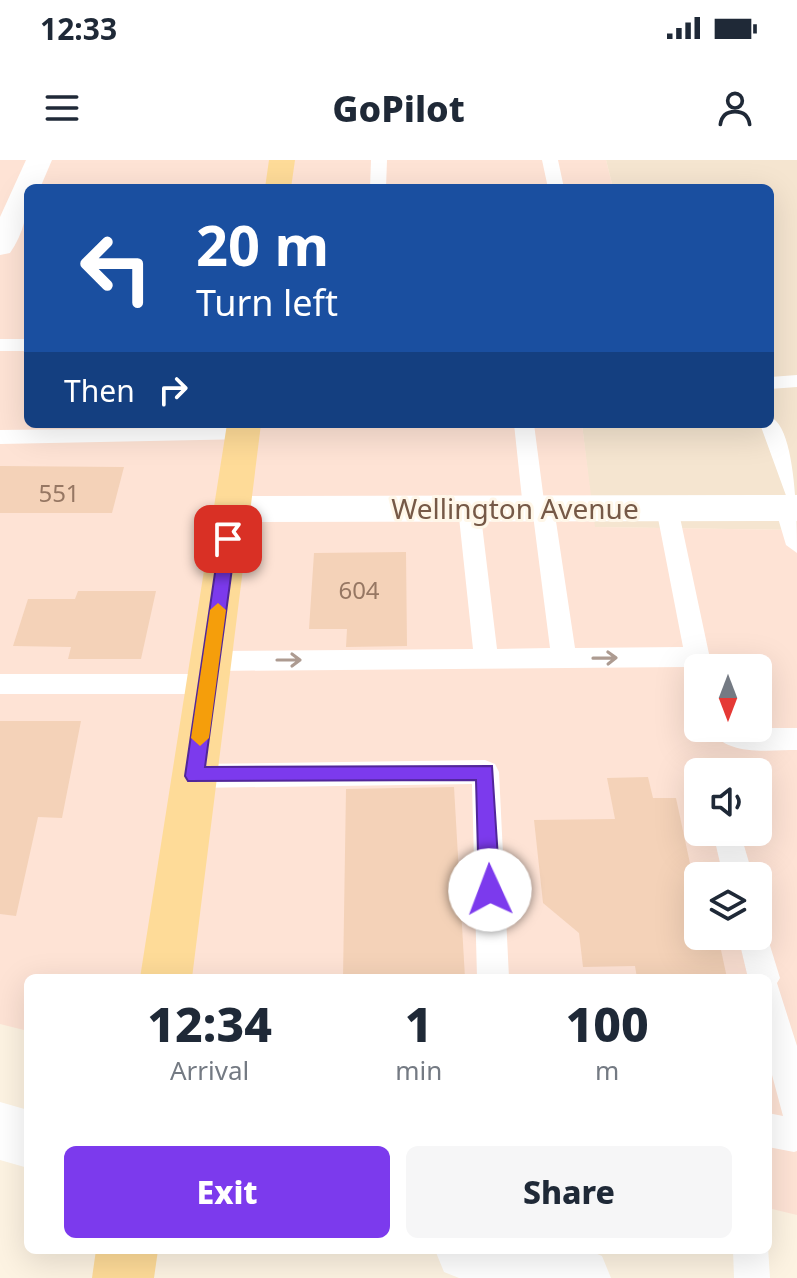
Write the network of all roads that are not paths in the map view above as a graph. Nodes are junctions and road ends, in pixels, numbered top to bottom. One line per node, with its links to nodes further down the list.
1 (39, 160): 5 (street)
2 (282, 160): 6 (main road)
3 (379, 160): 7 (lane)
4 (550, 160): 8 (lane)
5 (29, 184)
6 (279, 184)
7 (378, 184)
8 (555, 184)
9 (24, 196): 10 (street)
10 (0, 247)
11 (0, 345): 12 (lane)
12 (24, 345)
13 (797, 381): 14 (lane)
14 (774, 383)
15 (525, 428): 21 (lane)
16 (771, 428): 19 (lane)
17 (244, 429): 18 (lane); 23 (main road)
18 (0, 437)
19 (793, 505): 22 (street, Wellington Avenue); 24 (lane)
20 (469, 508): 21 (street, Wellington Avenue); 23 (street, Wellington Avenue); 27 (lane)
21 (539, 508): 22 (street, Wellington Avenue); 26 (lane)
22 (667, 508): 25 (lane)
23 (232, 509): 29 (main road)
24 (797, 545)
25 (697, 654)
26 (564, 658): 27 (lane); 28 (lane, one-way to 28)
27 (486, 659): 29 (lane, one-way to 27)
28 (684, 662)
29 (210, 672): 30 (lane); 33 (main road)
30 (0, 684)
31 (772, 739): 32 (lane)
32 (797, 739)
33 (194, 776): 35 (main road); 36 (lane)
34 (757, 950): 37 (lane)
35 (167, 974)
36 (493, 974)
37 (763, 974)
38 (772, 1011): 39 (lane)
39 (797, 1110)
40 (0, 1131): 43 (street)
41 (772, 1131): 42 (lane)
42 (797, 1132)
43 (24, 1138)
44 (126, 1254): 47 (main road)
45 (492, 1254): 48 (street)
46 (751, 1254): 49 (lane)
47 (123, 1278)
48 (580, 1278)
49 (752, 1278)

